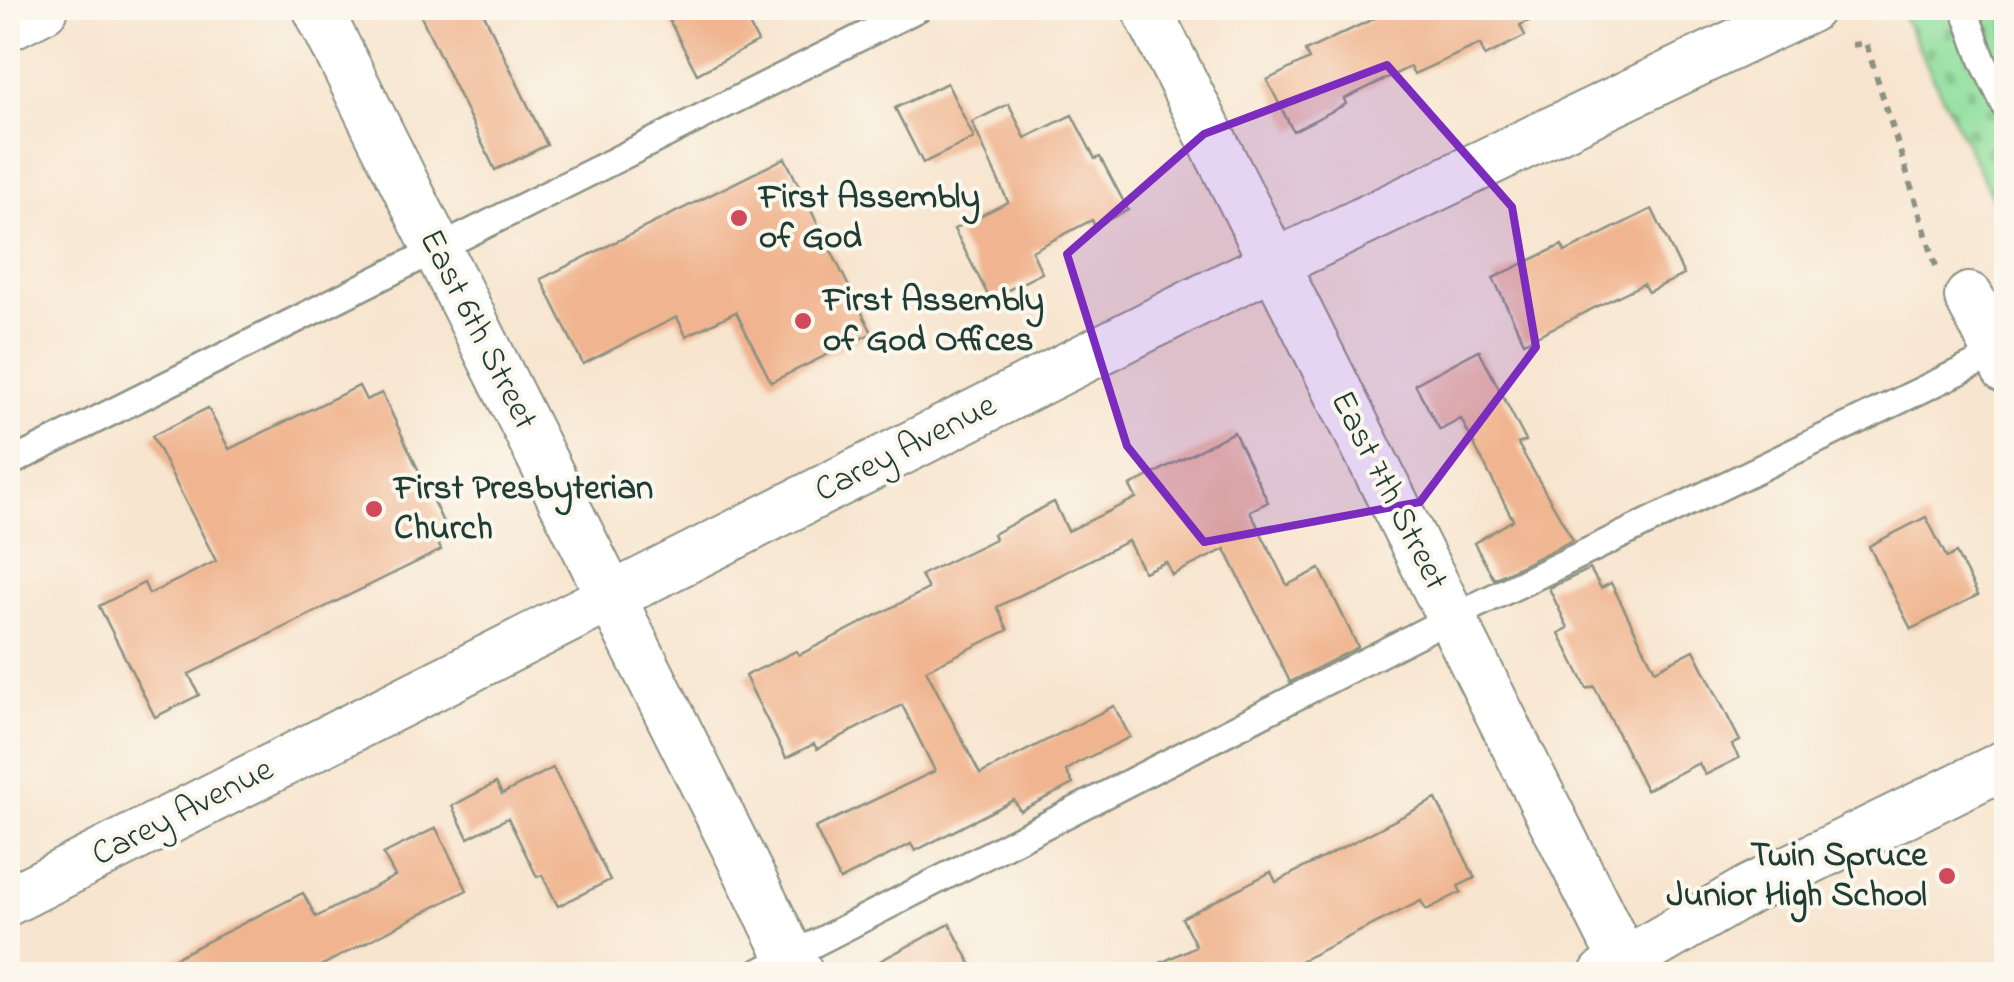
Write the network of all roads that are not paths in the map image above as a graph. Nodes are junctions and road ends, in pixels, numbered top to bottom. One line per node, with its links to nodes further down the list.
1 (44, 8): 7 (street)
2 (317, 8): 9 (street, East 6th Street)
3 (919, 8): 9 (lane)
4 (1146, 8): 10 (street, East 7th Street)
5 (1810, 8): 10 (street, Carey Avenue)
6 (1964, 8): 8 (lane)
7 (8, 26)
8 (2006, 108)
9 (436, 249): 13 (lane); 14 (street, East 6th Street)
10 (1274, 264): 14 (street, Carey Avenue); 15 (street, East 7th Street)
11 (1955, 290): 12 (street)
12 (2002, 361): 15 (lane)
13 (8, 464)
14 (611, 598): 17 (street, Carey Avenue); 18 (street, East 6th Street)
15 (1452, 618): 18 (lane); 19 (street, East 7th Street)
16 (2006, 764): 19 (street)
17 (8, 902)
18 (781, 968)
19 (1620, 971)

